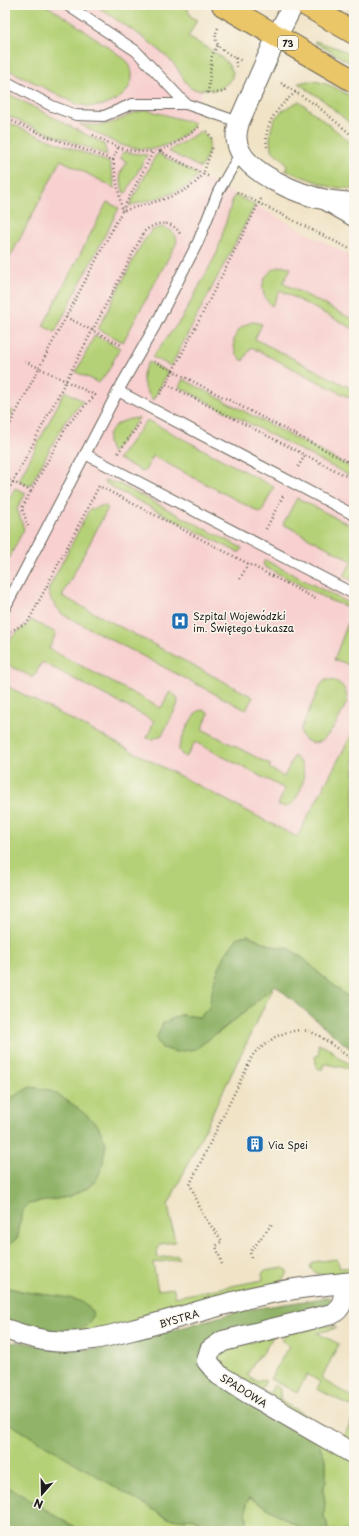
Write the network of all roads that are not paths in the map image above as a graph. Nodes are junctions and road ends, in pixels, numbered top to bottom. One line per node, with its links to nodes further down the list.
1 (67, 5): 9 (lane)
2 (293, 5): 6 (street)
3 (306, 5): 5 (main road)
4 (222, 14): 6 (main road, 73)
5 (354, 33)
6 (277, 36): 7 (main road, 73); 10 (street)
7 (354, 81)
8 (8, 83): 9 (lane)
9 (186, 104): 10 (lane)
10 (239, 122): 11 (street)
11 (241, 152): 12 (street); 15 (lane)
12 (302, 193): 13 (street); 14 (lane)
13 (354, 203)
14 (354, 222)
15 (118, 391): 16 (lane); 17 (lane)
16 (85, 454): 18 (lane); 19 (lane)
17 (354, 516)
18 (354, 594)
19 (5, 608)
20 (350, 1282): 21 (street, BYSTRA); 22 (street, SPADOWA)
21 (5, 1329)
22 (354, 1454)

